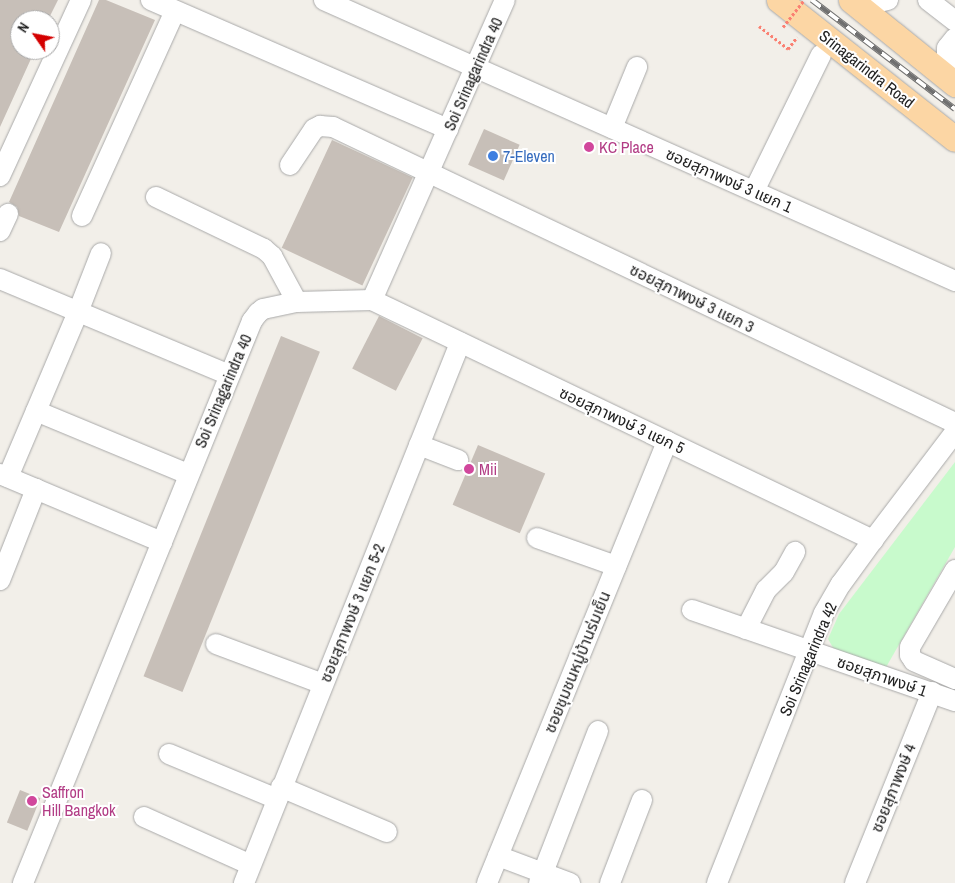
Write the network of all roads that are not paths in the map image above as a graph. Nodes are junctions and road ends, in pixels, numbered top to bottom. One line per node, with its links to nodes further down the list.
1 (80, 0): 21 (street)
2 (151, 0): 9 (street)
3 (324, 0): 13 (street, ซอยสุภาพงษ์ 3 แยก 1)
4 (505, 0): 13 (street, Soi Srinagarindra 40)
5 (779, 0): 18 (main road, Srinagarindra Road)
6 (888, 0): 8 (street)
7 (928, 0): 10 (street)
8 (855, 3): 15 (main road)
9 (176, 11): 17 (street); 24 (street)
10 (955, 21)
11 (955, 38): 15 (street)
12 (821, 55): 22 (street)
13 (476, 67): 16 (street, ซอยสุภาพงษ์ 3 แยก 1); 17 (street, Soi Srinagarindra 40)
14 (637, 67): 16 (street)
15 (954, 83)
16 (612, 128): 22 (street, ซอยสุภาพงษ์ 3 แยก 1)
17 (448, 129): 20 (street, Soi Srinagarindra 40)
18 (955, 139)
19 (290, 165): 20 (street, ซอยสุภาพงษ์ 3 แยก 3)
20 (429, 172): 28 (street, Soi Srinagarindra 40); 34 (street, ซอยสุภาพงษ์ 3 แยก 3)
21 (0, 176)
22 (754, 191): 27 (street, ซอยสุภาพงษ์ 3 แยก 1)
23 (156, 197): 29 (street)
24 (82, 216)
25 (100, 254): 30 (street)
26 (0, 279): 30 (street)
27 (955, 281)
28 (372, 300): 29 (street, Soi Srinagarindra 40); 31 (street, ซอยสุภาพงษ์ 3 แยก 5)
29 (298, 302): 32 (street, Soi Srinagarindra 40)
30 (78, 312): 32 (street); 33 (street)
31 (460, 343): 35 (street, ซอยสุภาพงษ์ 3 แยก 5); 36 (street, ซอยสุภาพงษ์ 3 แยก 5-2)
32 (230, 375): 38 (street, Soi Srinagarindra 40)
33 (36, 411): 38 (street); 39 (street)
34 (954, 434): 42 (street, Soi Srinagarindra 42)
35 (667, 441): 42 (street, ซอยสุภาพงษ์ 3 แยก 5); 45 (street, ซอยชุมชนหมู่บ้านร่มเย็น)
36 (419, 445): 37 (street); 53 (street, ซอยสุภาพงษ์ 3 แยก 5-2)
37 (458, 460)
38 (188, 474): 43 (street, Soi Srinagarindra 40)
39 (4, 475): 40 (street)
40 (36, 489): 43 (street); 47 (street)
41 (537, 538): 45 (street)
42 (872, 540): 51 (street, Soi Srinagarindra 42)
43 (162, 542): 65 (street, Soi Srinagarindra 40)
44 (795, 552): 49 (street)
45 (616, 566): 62 (street, ซอยชุมชนหมู่บ้านร่มเย็น)
46 (955, 570): 52 (street)
47 (0, 580)
48 (692, 610): 49 (street, ซอยสุภาพงษ์ 1)
49 (746, 629): 51 (street, ซอยสุภาพงษ์ 1)
50 (216, 644): 53 (street)
51 (809, 651): 54 (street, ซอยสุภาพงษ์ 1); 69 (street, Soi Srinagarindra 42)
52 (955, 679)
53 (323, 684): 58 (street, ซอยสุภาพงษ์ 3 แยก 5-2)
54 (932, 692): 55 (street, ซอยสุภาพงษ์ 1); 70 (street, ซอยสุภาพงษ์ 4)
55 (955, 702)
56 (598, 732): 64 (street)
57 (169, 754): 58 (street)
58 (279, 793): 61 (street); 63 (street, ซอยสุภาพงษ์ 3 แยก 5-2)
59 (642, 800): 68 (street)
60 (144, 818): 63 (street)
61 (387, 832)
62 (498, 856): 64 (street); 66 (street, ซอยชุมชนหมู่บ้านร่มเย็น)
63 (247, 874)
64 (541, 878): 67 (street)
65 (23, 883)
66 (487, 883)
67 (570, 883)
68 (610, 883)
69 (717, 883)
70 (855, 883)

